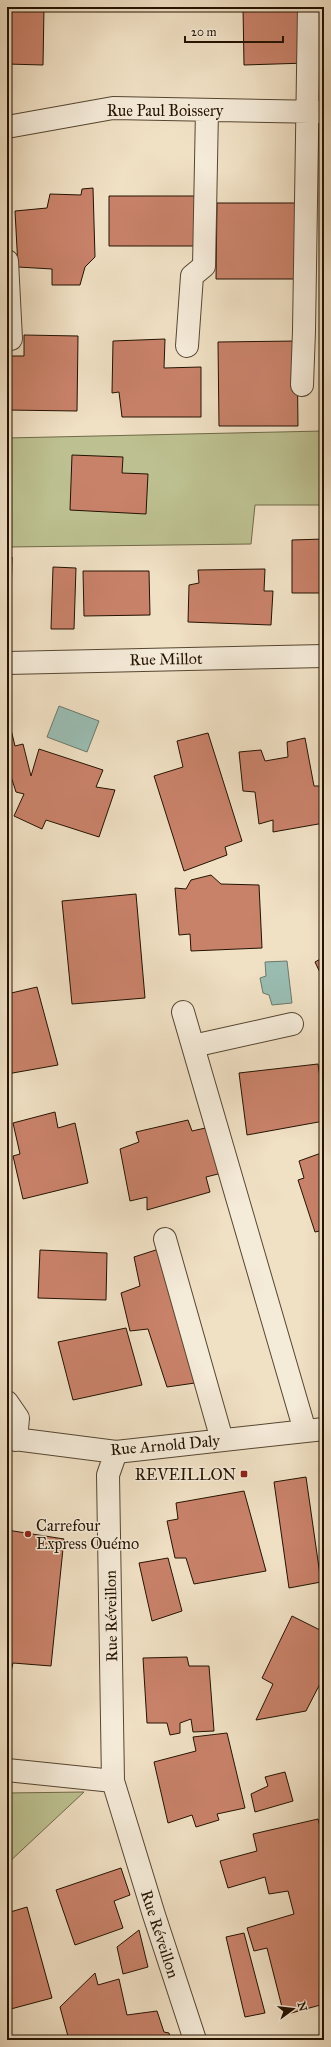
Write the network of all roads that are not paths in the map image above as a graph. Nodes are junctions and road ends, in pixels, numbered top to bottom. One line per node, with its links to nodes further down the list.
1 (309, 7): 3 (street)
2 (208, 110): 3 (street, Rue Paul Boissery); 4 (street, Rue Paul Boissery); 7 (street)
3 (316, 111): 8 (street)
4 (7, 127)
5 (7, 261): 6 (street)
6 (11, 338)
7 (187, 346)
8 (302, 385)
9 (324, 656): 10 (street, Rue Millot)
10 (7, 663)
11 (183, 1012): 13 (street)
12 (292, 1024): 13 (street)
13 (194, 1046): 16 (street)
14 (165, 1239): 18 (street)
15 (7, 1402): 17 (street)
16 (314, 1430): 18 (street, Rue Arnold Daly)
17 (11, 1439): 19 (street, Rue Arnold Daly)
18 (222, 1440): 19 (street, Rue Arnold Daly)
19 (116, 1452): 21 (street, Rue Réveillon)
20 (7, 1770): 21 (street)
21 (113, 1781): 22 (street, Rue Réveillon)
22 (195, 2040)

